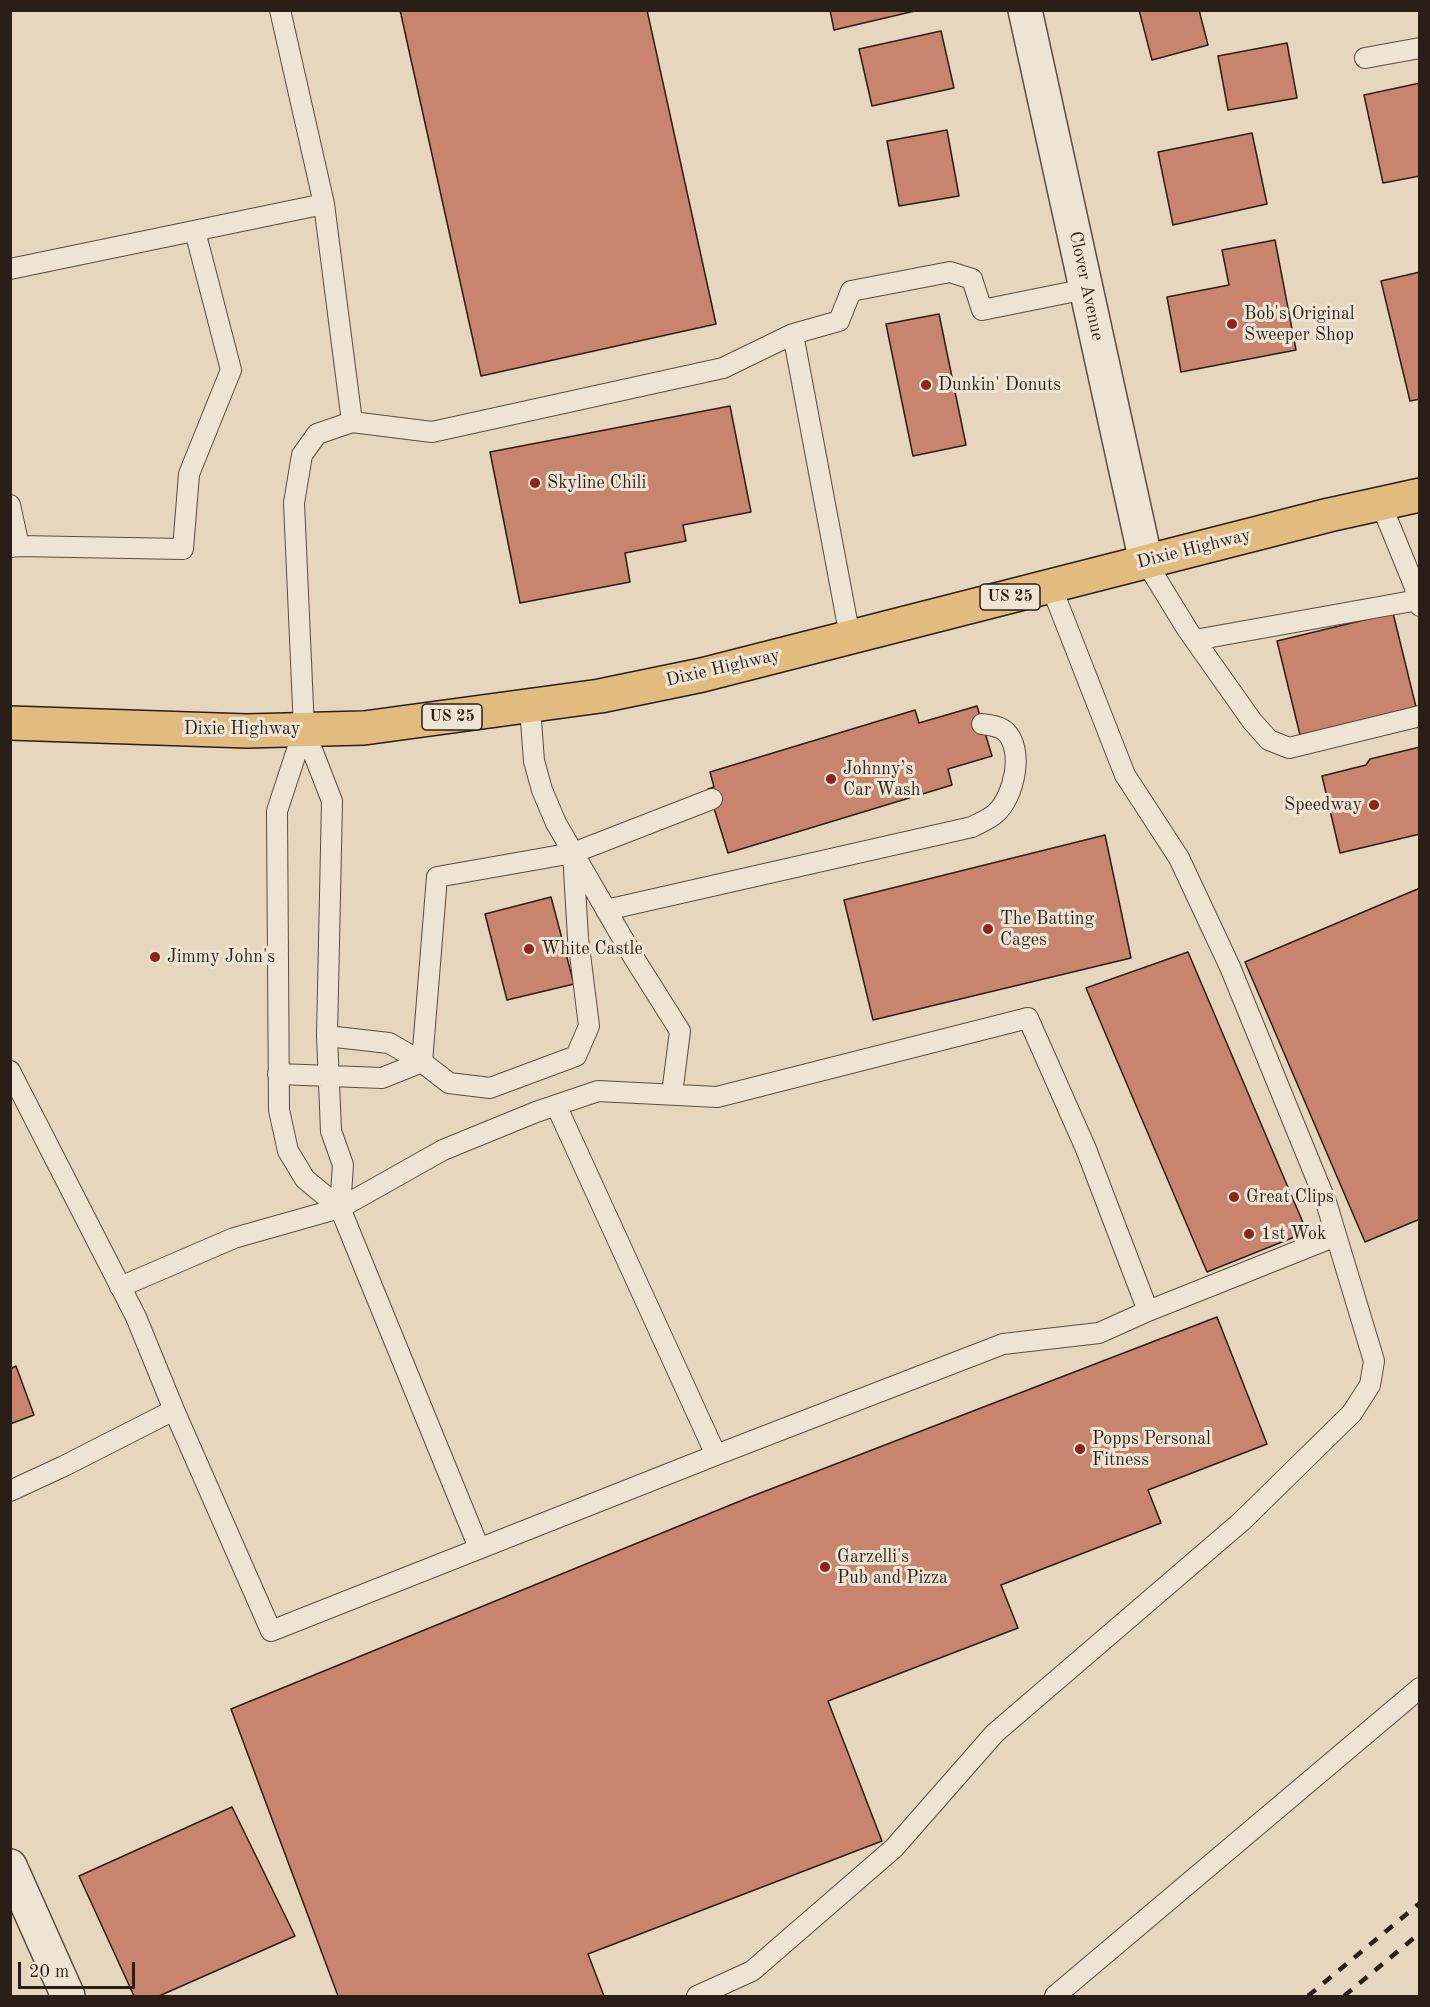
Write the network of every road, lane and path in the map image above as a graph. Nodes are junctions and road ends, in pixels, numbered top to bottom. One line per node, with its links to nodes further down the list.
1 (280, 10): 5 (lane)
2 (1025, 10): 8 (street, Clover Avenue)
3 (1419, 48): 4 (lane)
4 (1365, 58)
5 (324, 204): 6 (lane); 10 (lane)
6 (195, 231): 7 (lane); 14 (lane)
7 (10, 269)
8 (1086, 289): 9 (lane); 15 (street, Clover Avenue)
9 (793, 334): 10 (lane); 18 (lane)
10 (352, 422): 24 (lane)
11 (1419, 495): 12 (main road, Dixie Highway / US 25)
12 (1381, 504): 15 (main road, Dixie Highway / US 25); 17 (lane)
13 (10, 505): 14 (lane)
14 (15, 546)
15 (1146, 562): 16 (main road, Dixie Highway / US 25); 19 (lane)
16 (1051, 586): 18 (main road, Dixie Highway / US 25); 36 (lane)
17 (1419, 603): 19 (lane)
18 (850, 637): 20 (main road, Dixie Highway / US 25)
19 (1195, 640): 21 (lane)
20 (530, 707): 24 (main road, Dixie Highway / US 25); 26 (lane)
21 (1419, 716)
22 (10, 723): 24 (main road, Dixie Highway / US 25)
23 (982, 724): 27 (lane)
24 (304, 729): 28 (lane); 31 (lane)
25 (712, 799): 26 (lane)
26 (573, 853): 27 (lane); 29 (lane); 29 (lane)
27 (606, 910): 33 (lane)
28 (327, 1036): 29 (lane); 32 (lane)
29 (423, 1062): 32 (lane)
30 (10, 1071): 37 (lane)
31 (278, 1074): 32 (lane); 35 (lane)
32 (329, 1075): 35 (lane)
33 (672, 1094): 34 (lane); 38 (lane)
34 (556, 1105): 35 (lane); 40 (lane)
35 (340, 1208): 37 (lane); 42 (lane)
36 (1336, 1236): 38 (lane); 46 (lane)
37 (120, 1287): 39 (lane)
38 (1148, 1311): 40 (lane)
39 (174, 1410): 41 (lane); 42 (lane)
40 (716, 1455): 42 (lane)
41 (10, 1491)
42 (479, 1548)
43 (1419, 1688): 47 (lane)
44 (10, 1866): 45 (street)
45 (68, 1996)
46 (697, 1996)
47 (1055, 1996)

